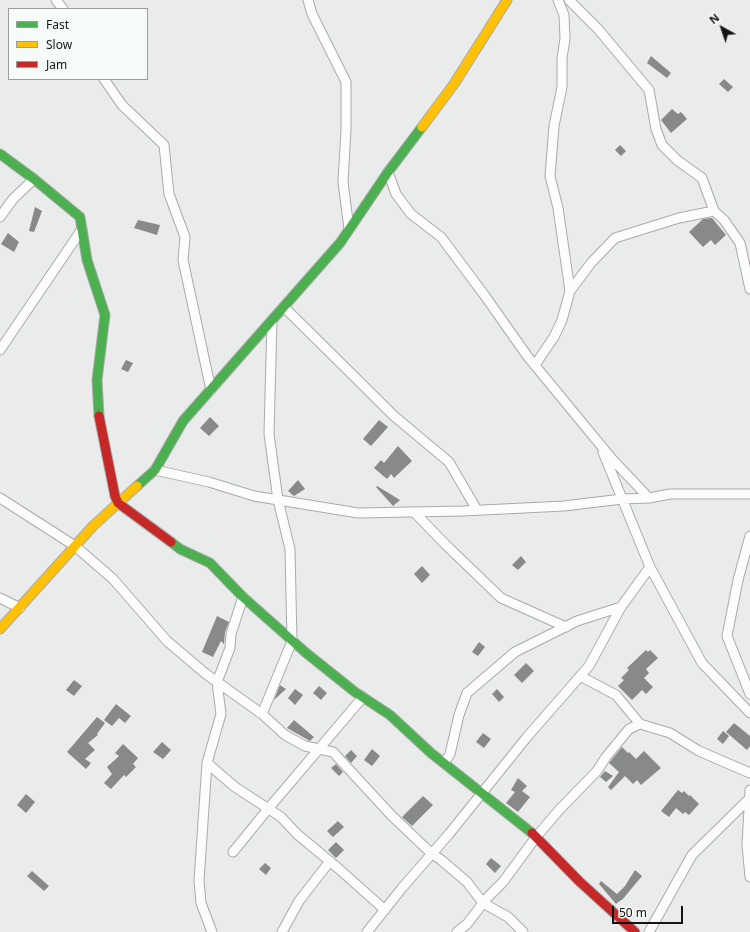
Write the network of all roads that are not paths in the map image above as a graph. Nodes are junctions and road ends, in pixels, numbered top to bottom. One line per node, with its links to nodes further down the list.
1 (56, 0): 6 (street)
2 (308, 0): 13 (street)
3 (507, 0): 9 (street)
4 (558, 0): 16 (street)
5 (569, 0): 11 (street)
6 (62, 8)
7 (105, 80): 21 (street)
8 (0, 154): 10 (street)
9 (388, 172): 13 (street); 20 (street)
10 (34, 180): 12 (street); 14 (street)
11 (714, 210): 15 (street); 16 (street)
12 (0, 217)
13 (349, 229): 17 (street)
14 (82, 230): 19 (street); 29 (street)
15 (750, 289)
16 (570, 291): 20 (street)
17 (284, 307): 18 (street); 30 (street)
18 (272, 321): 21 (street); 28 (street)
19 (0, 350)
20 (535, 365): 22 (street)
21 (211, 390): 23 (street)
22 (599, 443): 26 (street); 27 (street)
23 (155, 470): 28 (street); 29 (street)
24 (750, 494): 26 (street)
25 (0, 498): 33 (street)
26 (649, 498): 27 (street)
27 (622, 499): 30 (street); 34 (street)
28 (278, 500): 31 (street); 41 (street)
29 (118, 503): 33 (street); 35 (street)
30 (477, 510): 31 (street)
31 (414, 512): 39 (street)
32 (750, 536): 44 (street)
33 (75, 546): 38 (street); 43 (street)
34 (650, 567): 37 (street); 46 (street)
35 (242, 597): 41 (street); 43 (street)
36 (0, 598): 38 (street)
37 (621, 607): 39 (street); 42 (street)
38 (20, 608): 40 (street)
39 (566, 627): 51 (street)
40 (0, 629)
41 (292, 640): 45 (street); 47 (street)
42 (580, 676): 48 (street); 53 (street)
43 (217, 682): 47 (street); 50 (street)
44 (750, 694)
45 (364, 697): 49 (street); 51 (street)
46 (750, 713)
47 (262, 714): 49 (street)
48 (640, 724): 52 (street); 56 (street)
49 (319, 749): 55 (street); 58 (street)
50 (207, 763): 55 (street); 63 (street)
51 (444, 763): 53 (street)
52 (750, 774)
53 (481, 793): 56 (street); 58 (street)
54 (749, 794): 60 (street); 69 (street)
55 (268, 809): 57 (street); 59 (street)
56 (536, 837): 61 (street); 68 (street)
57 (233, 852)
58 (432, 854): 61 (street); 62 (street)
59 (330, 861): 62 (street); 64 (street)
60 (750, 877)
61 (483, 903): 66 (street); 67 (street)
62 (385, 910): 65 (street)
63 (212, 932)
64 (282, 932)
65 (367, 932)
66 (457, 932)
67 (523, 932)
68 (635, 932)
69 (649, 932)

